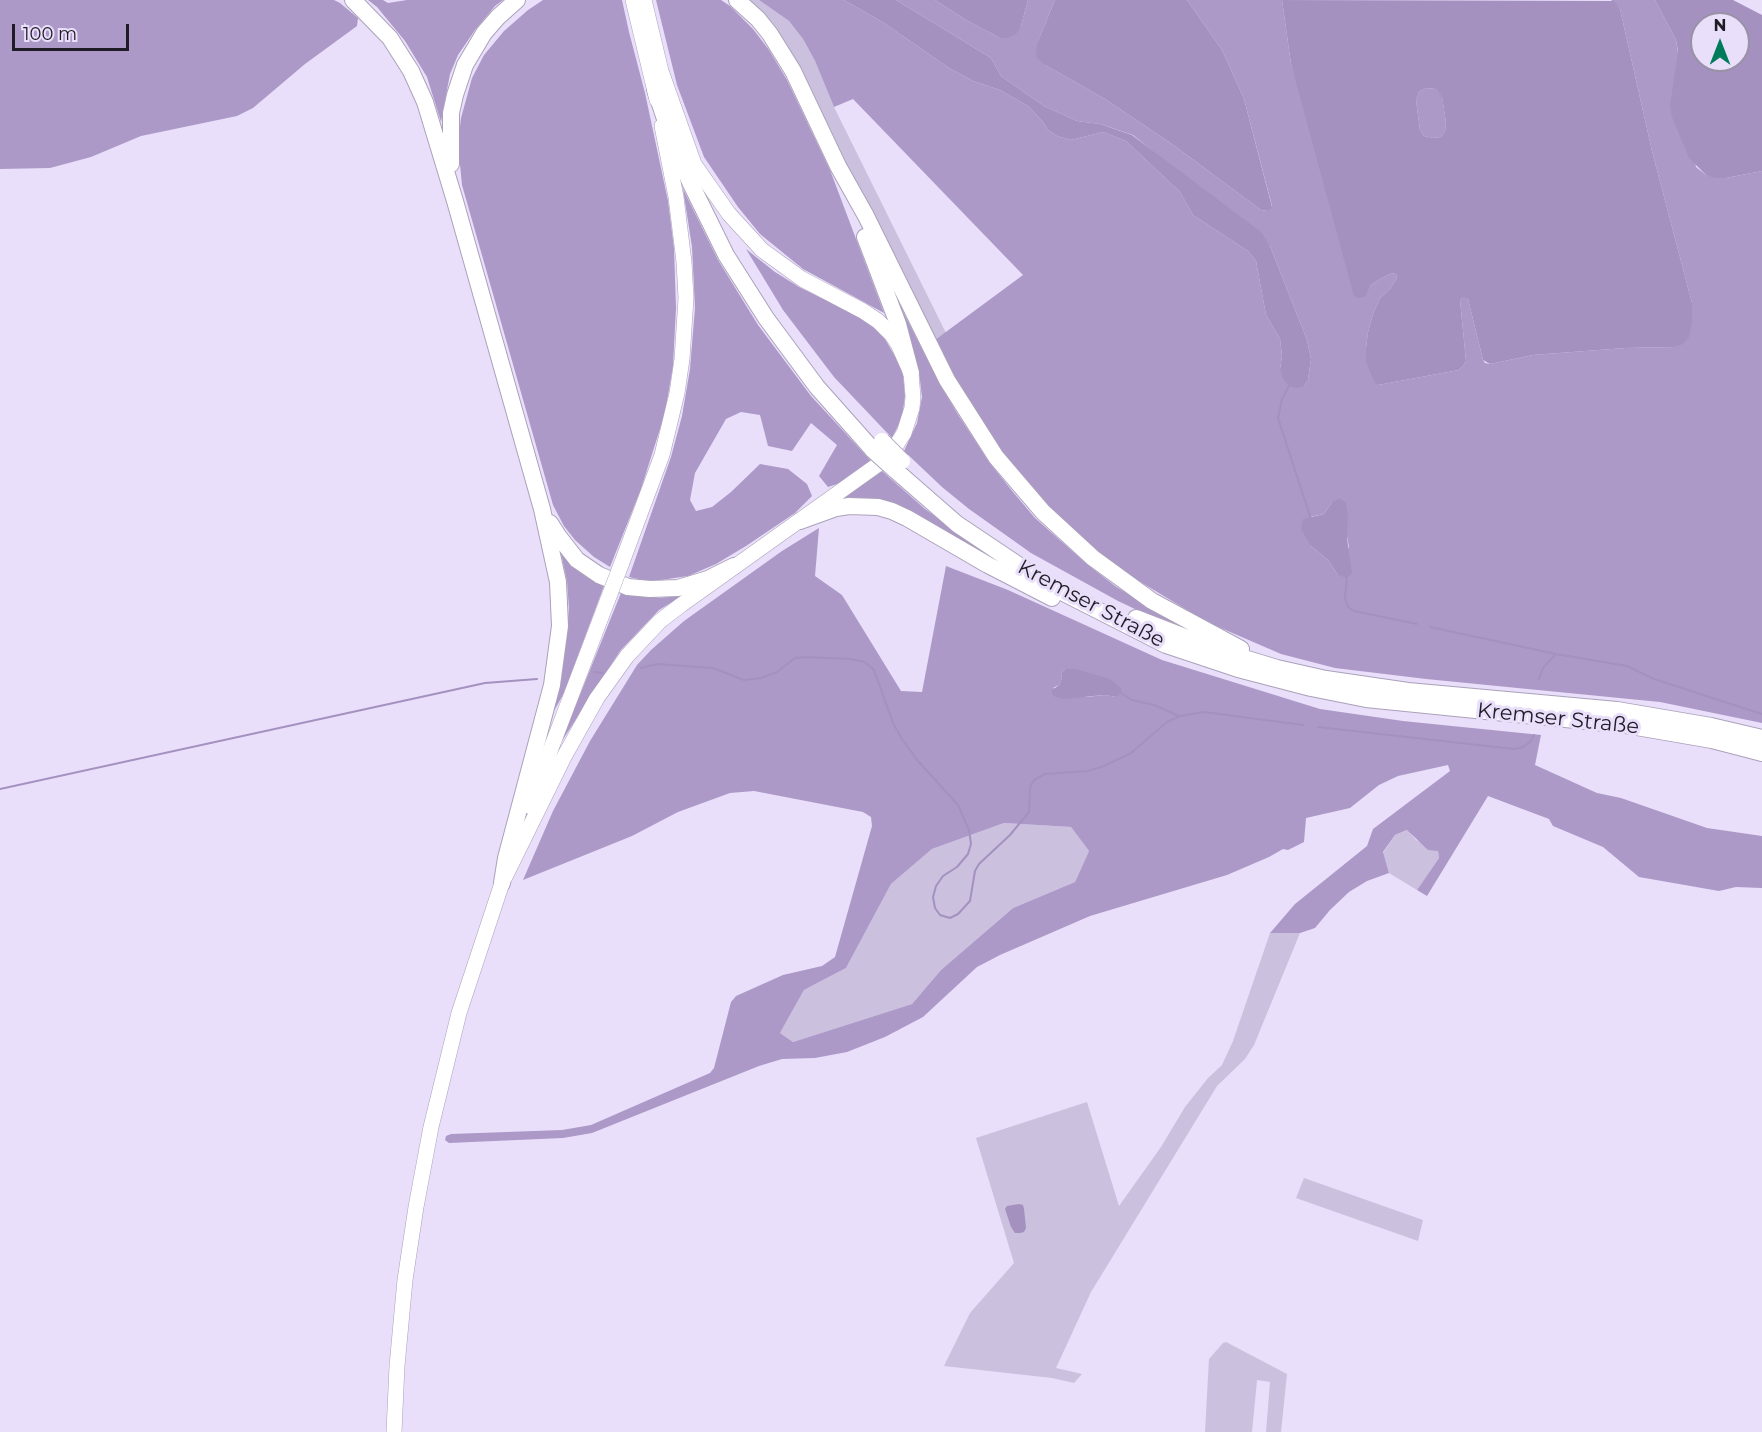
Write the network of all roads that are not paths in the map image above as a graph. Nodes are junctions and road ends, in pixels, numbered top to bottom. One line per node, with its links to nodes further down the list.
1 (352, 0): 9 (highway)
2 (517, 0): 9 (highway)
3 (633, 0): 6 (main road)
4 (644, 0): 7 (main road)
5 (737, 0): 8 (highway)
6 (655, 89): 11 (highway, Kremser Straße); 21 (main road, bridge)
7 (694, 164): 10 (main road); 11 (highway, Kremser Straße)
8 (838, 166): 10 (highway); 17 (highway)
9 (455, 201): 13 (highway)
10 (911, 373): 14 (main road)
11 (877, 446): 12 (highway, Kremser Straße, bridge)
12 (898, 465): 16 (highway, Kremser Straße); 17 (highway, Kremser Straße)
13 (542, 509): 15 (highway); 21 (highway)
14 (800, 521): 15 (main road); 16 (highway)
15 (734, 566): 21 (main road)
16 (1166, 645): 18 (highway, Kremser Straße)
17 (1277, 668): 18 (highway, Kremser Straße)
18 (1319, 684): 19 (highway, Kremser Straße); 20 (highway, Kremser Straße)
19 (1762, 738)
20 (1762, 753)
21 (502, 883): 22 (main road)
22 (394, 1432)

